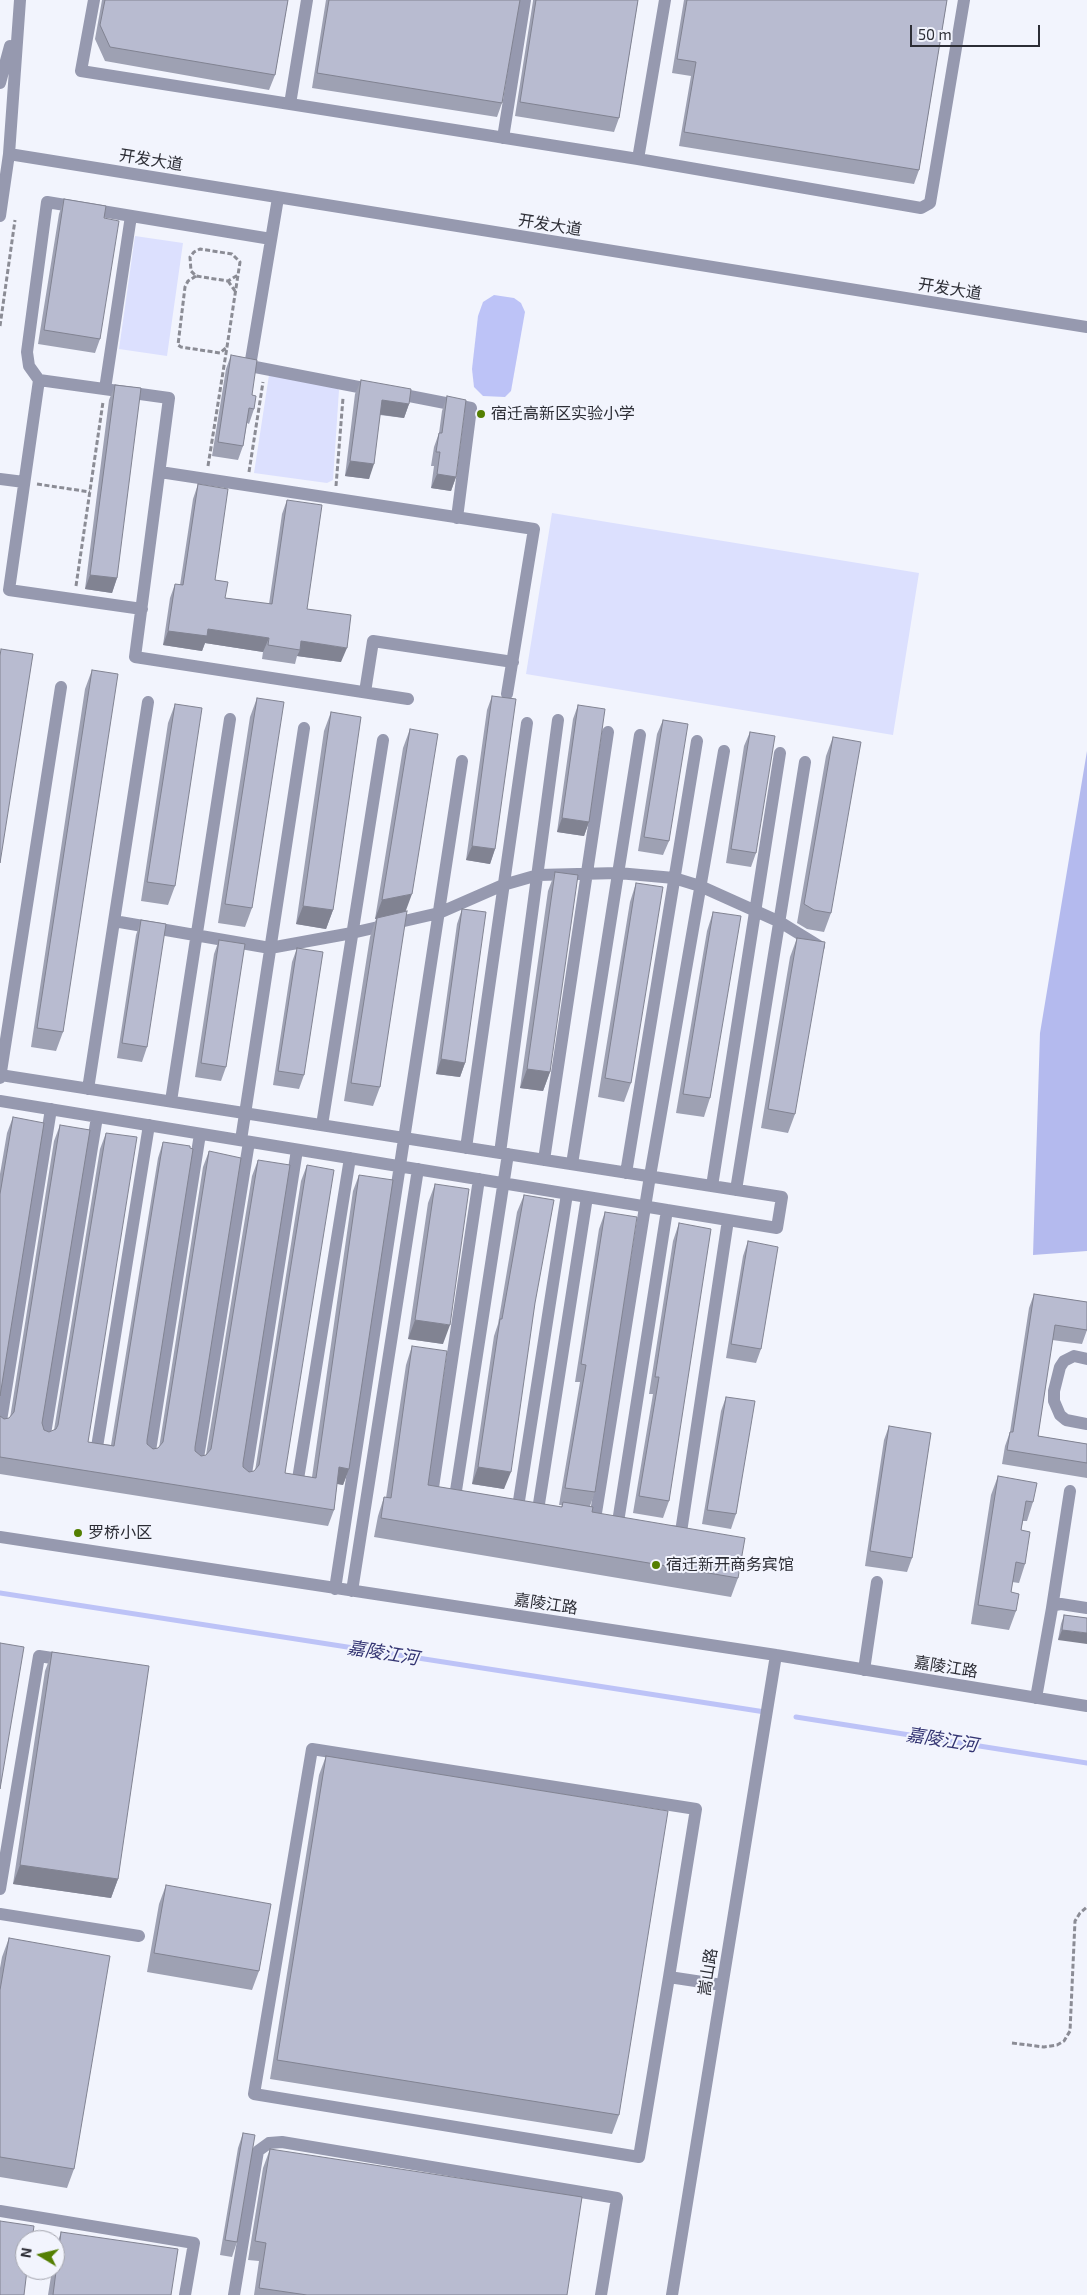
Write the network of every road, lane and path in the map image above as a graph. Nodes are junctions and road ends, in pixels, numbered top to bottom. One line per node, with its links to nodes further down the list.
1 (20, 0): 7 (street)
2 (94, 0): 9 (street)
3 (307, 0): 9 (street)
4 (525, 0): 10 (street)
5 (665, 0): 12 (street)
6 (964, 0): 12 (street)
7 (17, 22): 8 (street); 11 (street)
8 (0, 84)
9 (290, 104): 10 (street)
10 (503, 138): 12 (street)
11 (9, 154): 13 (street, 开发大道); 14 (street)
12 (638, 159)
13 (278, 198): 16 (street); 21 (street, 开发大道)
14 (0, 216)
15 (131, 216): 16 (street); 24 (street); 26 (street)
16 (271, 239): 23 (street)
17 (238, 274): 18 (path); 19 (path); 20 (path)
18 (196, 276): 19 (path); 22 (path)
19 (228, 281): 20 (path)
20 (235, 292): 22 (path)
21 (1087, 327)
22 (226, 347): 29 (path)
23 (264, 369): 25 (street); 31 (path)
24 (39, 380): 26 (street); 30 (street)
25 (344, 384): 33 (path); 34 (street)
26 (105, 389): 27 (street); 32 (path)
27 (160, 472): 29 (street); 36 (street)
28 (0, 479): 30 (street)
29 (206, 479): 31 (street)
30 (24, 482): 32 (path); 35 (street)
31 (247, 486): 33 (street)
32 (90, 492): 35 (path)
33 (335, 499): 34 (street)
34 (457, 518): 37 (street)
35 (74, 599): 36 (street)
36 (142, 609): 39 (street)
37 (512, 662): 39 (street); 40 (street)
38 (61, 687): 69 (street)
39 (365, 692): 41 (street)
40 (507, 694)
41 (408, 699)
42 (148, 702): 63 (street)
43 (230, 719): 66 (street)
44 (558, 720): 57 (street)
45 (527, 723): 59 (street)
46 (304, 728): 68 (street)
47 (608, 732): 55 (street)
48 (640, 735): 56 (street)
49 (383, 740): 65 (street)
50 (697, 741): 58 (street)
51 (724, 751): 60 (street)
52 (780, 753): 61 (street)
53 (462, 761): 62 (street)
54 (805, 762): 64 (street)
55 (587, 873): 56 (street); 57 (street); 85 (street)
56 (618, 873): 58 (street); 86 (street)
57 (538, 875): 59 (street); 83 (street)
58 (674, 878): 60 (street); 89 (street)
59 (504, 885): 62 (street); 81 (street)
60 (700, 886): 61 (street); 90 (street)
61 (755, 911): 64 (street); 93 (street)
62 (439, 913): 65 (street); 79 (street)
63 (114, 921): 66 (street); 70 (street)
64 (780, 922): 67 (street); 94 (street)
65 (352, 933): 68 (street); 76 (street)
66 (196, 935): 68 (street); 72 (street)
67 (819, 946)
68 (270, 948): 74 (street)
69 (0, 1076): 70 (street)
70 (88, 1089): 72 (street)
71 (0, 1101): 73 (street)
72 (171, 1102): 74 (street)
73 (51, 1109): 75 (street); 102 (street)
74 (245, 1113): 76 (street); 80 (street)
75 (97, 1117): 77 (street); 103 (street)
76 (322, 1125): 79 (street)
77 (149, 1126): 78 (street); 104 (street)
78 (200, 1134): 80 (street); 105 (street)
79 (404, 1138): 81 (street); 87 (street)
80 (245, 1141): 82 (street); 106 (street)
81 (466, 1148): 83 (street)
82 (297, 1150): 84 (street); 108 (street)
83 (504, 1154): 85 (street); 92 (street)
84 (350, 1158): 87 (street); 107 (street)
85 (544, 1160): 86 (street)
86 (572, 1164): 89 (street)
87 (400, 1167): 88 (street); 115 (street)
88 (418, 1170): 91 (street); 116 (street)
89 (626, 1172): 90 (street)
90 (650, 1176): 93 (street); 97 (street)
91 (479, 1179): 92 (street); 110 (street)
92 (503, 1184): 95 (street); 110 (street)
93 (712, 1186): 94 (street)
94 (736, 1190): 99 (street)
95 (567, 1194): 96 (street); 96 (street)
96 (587, 1197): 97 (street)
97 (645, 1207): 98 (street); 98 (street)
98 (667, 1210): 99 (street)
99 (728, 1220): 112 (street)
100 (1087, 1359): 101 (street)
101 (1087, 1424)
102 (0, 1427)
103 (44, 1440)
104 (97, 1447)
105 (149, 1457)
106 (197, 1464)
107 (298, 1479)
108 (245, 1480)
109 (1070, 1491): 117 (street)
110 (455, 1497): 111 (street)
111 (473, 1500)
112 (654, 1528)
113 (0, 1538): 115 (street, 嘉陵江路)
114 (877, 1582): 121 (street)
115 (335, 1589): 116 (street, 嘉陵江路)
116 (352, 1591): 119 (street, 嘉陵江路)
117 (1052, 1608): 118 (street); 122 (street)
118 (1087, 1608)
119 (776, 1655): 121 (street, 嘉陵江路); 129 (street, 嵩山路)
120 (78, 1662): 124 (street)
121 (864, 1670): 122 (street, 嘉陵江路)
122 (1036, 1698): 123 (street, 嘉陵江路)
123 (1087, 1706)
124 (0, 1889)
125 (1087, 1907): 130 (path)
126 (0, 1914): 127 (street)
127 (138, 1936)
128 (670, 1977): 128 (street); 129 (street)
129 (722, 1985): 135 (street, 嵩山路)
130 (1012, 2043)
131 (0, 2211): 132 (street)
132 (185, 2295)
133 (234, 2295): 134 (street)
134 (601, 2295)
135 (672, 2295)

